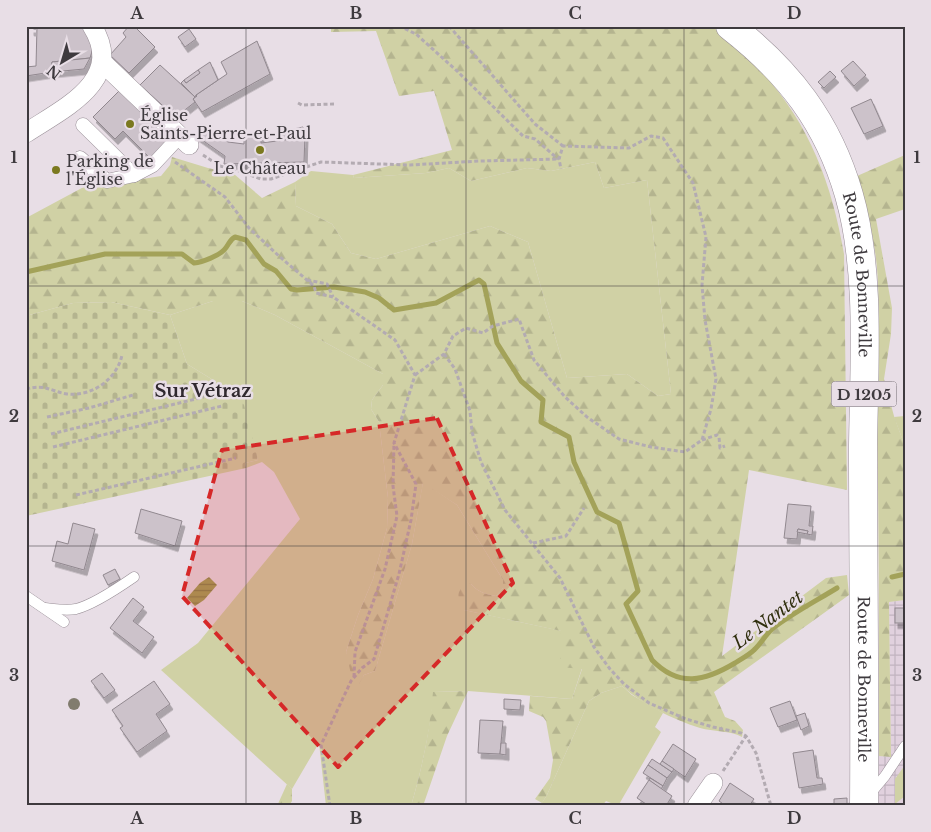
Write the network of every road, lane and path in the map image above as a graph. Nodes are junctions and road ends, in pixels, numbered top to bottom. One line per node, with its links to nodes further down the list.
1 (35, 26): 6 (path)
2 (92, 26): 7 (street)
3 (399, 26): 15 (path)
4 (449, 26): 13 (path)
5 (730, 26): 46 (main road, Route de Bonneville / D 1205)
6 (37, 35)
7 (103, 62): 11 (street); 12 (street)
8 (298, 103): 9 (path)
9 (334, 104)
10 (83, 125): 18 (street)
11 (26, 133)
12 (184, 141): 15 (path); 18 (street)
13 (563, 146): 15 (path); 30 (path)
14 (80, 158): 18 (street)
15 (559, 159): 17 (path)
16 (176, 164): 19 (path)
17 (560, 169)
18 (134, 175)
19 (306, 280): 20 (path); 20 (path)
20 (333, 297): 23 (path)
21 (444, 354): 23 (path); 30 (path); 37 (path)
22 (122, 355): 24 (path)
23 (415, 375): 31 (path)
24 (26, 389)
25 (132, 395): 28 (path)
26 (204, 397): 29 (path)
27 (222, 406): 32 (path)
28 (47, 417)
29 (50, 434)
30 (702, 440): 33 (path)
31 (394, 443): 42 (path); 42 (path)
32 (53, 446)
33 (725, 446)
34 (236, 458): 35 (path)
35 (76, 495)
36 (584, 508): 37 (path)
37 (533, 543): 43 (path)
38 (134, 577): 40 (lane)
39 (26, 596): 40 (lane)
40 (45, 608): 41 (lane)
41 (64, 622)
42 (354, 677): 47 (path)
43 (746, 736): 45 (path); 49 (path)
44 (905, 746): 46 (lane)
45 (713, 783): 48 (street)
46 (864, 803)
47 (330, 806)
48 (697, 806)
49 (771, 806)

